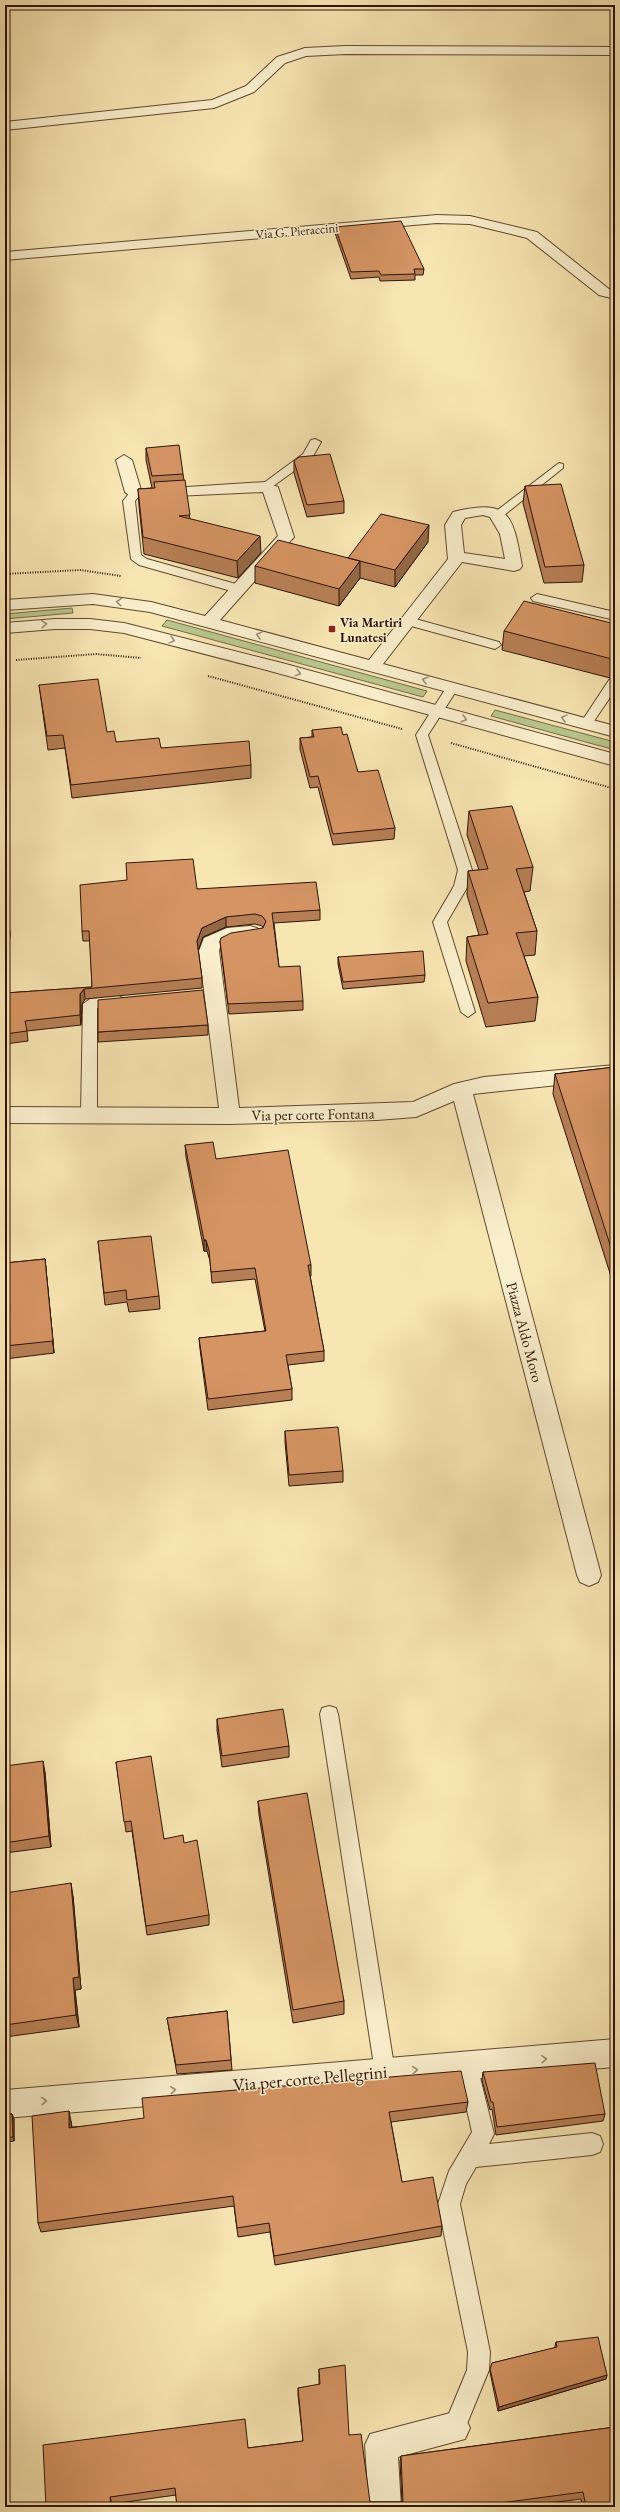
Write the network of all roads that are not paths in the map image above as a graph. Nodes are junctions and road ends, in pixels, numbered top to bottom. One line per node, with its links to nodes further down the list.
1 (615, 51): 2 (street)
2 (5, 126)
3 (5, 256): 4 (street, Via G. Pieraccini)
4 (615, 295)
5 (315, 442): 8 (lane)
6 (124, 460): 9 (street)
7 (559, 466): 10 (lane)
8 (265, 487): 9 (street); 12 (street)
9 (135, 494): 12 (lane)
10 (499, 514): 11 (street); 11 (street)
11 (456, 556): 17 (street)
12 (239, 589): 18 (street)
13 (537, 598): 16 (lane)
14 (5, 605): 15 (street, one-way to 14)
15 (141, 605): 18 (street); 20 (street)
16 (615, 616)
17 (408, 621): 21 (lane); 22 (street)
18 (210, 622): 22 (street, one-way to 18)
19 (5, 628): 20 (street, one-way to 20)
20 (124, 628): 25 (street, one-way to 25)
21 (495, 645)
22 (373, 666): 24 (street, one-way to 22)
23 (615, 680): 26 (lane)
24 (452, 688): 25 (lane); 26 (street, one-way to 24)
25 (437, 711): 28 (street, one-way to 28); 31 (lane)
26 (586, 724): 27 (street)
27 (615, 732)
28 (615, 760)
29 (255, 932): 36 (street)
30 (135, 999): 34 (lane)
31 (468, 1012)
32 (615, 1072): 33 (street, Via per corte Fontana)
33 (461, 1089): 36 (street, Via per corte Fontana); 37 (street, Piazza Aldo Moro)
34 (89, 1114): 35 (street, Via per corte Fontana); 36 (street, Via per corte Fontana)
35 (5, 1116)
36 (230, 1116)
37 (590, 1575)
38 (328, 1714): 41 (lane)
39 (615, 2053): 40 (street, Via per corte Pellegrini, one-way to 39)
40 (467, 2065): 41 (street, Via per corte Pellegrini, one-way to 40); 44 (lane)
41 (385, 2072): 42 (street, Via per corte Pellegrini, one-way to 41)
42 (5, 2104)
43 (592, 2144): 44 (lane)
44 (469, 2157): 45 (lane)
45 (454, 2428): 46 (street)
46 (385, 2507)

